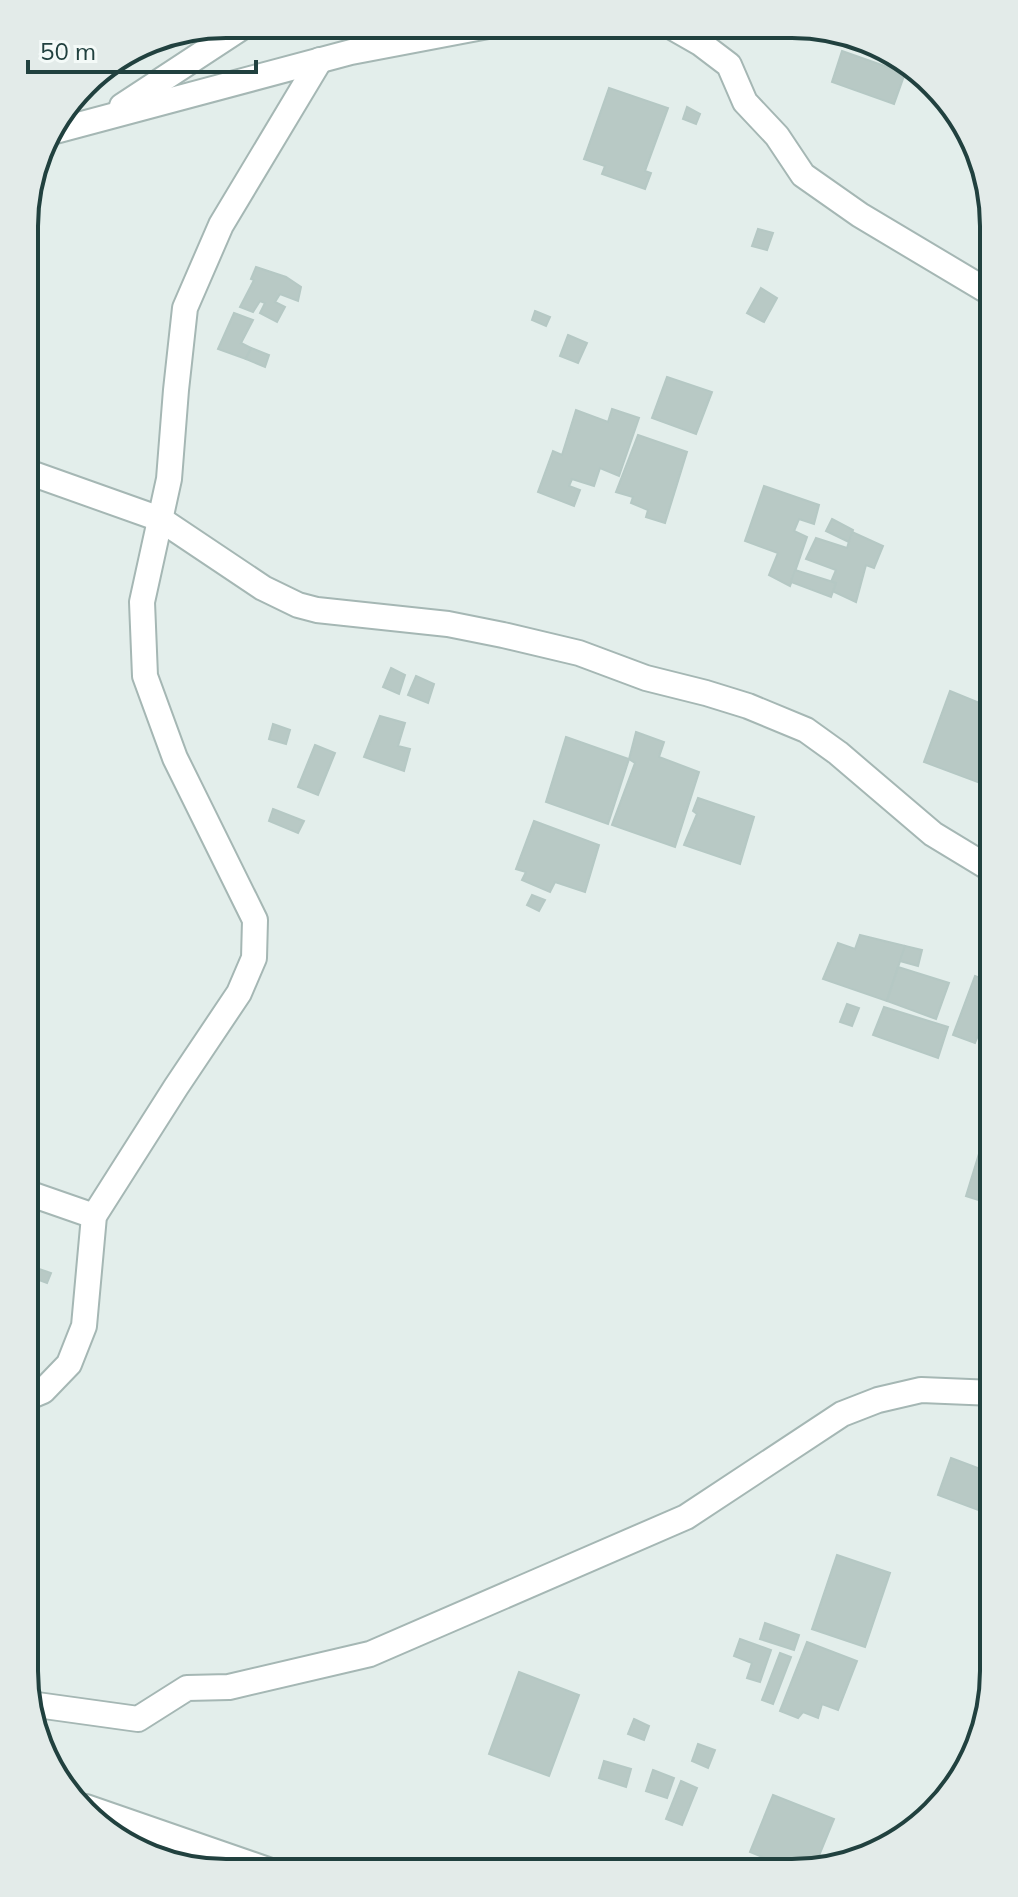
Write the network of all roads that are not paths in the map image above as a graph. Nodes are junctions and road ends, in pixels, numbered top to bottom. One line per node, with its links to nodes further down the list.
1 (225, 38): 5 (street)
2 (425, 38): 4 (street)
3 (691, 38): 7 (street)
4 (320, 60): 5 (street); 9 (street)
5 (103, 118): 6 (street)
6 (66, 128)
7 (980, 287)
8 (38, 476): 9 (street)
9 (160, 519): 10 (street); 12 (street)
10 (980, 863)
11 (38, 1197): 12 (street)
12 (94, 1216): 14 (street)
13 (980, 1392): 15 (street)
14 (38, 1393)
15 (42, 1706)
16 (104, 1813): 17 (street)
17 (236, 1859)

